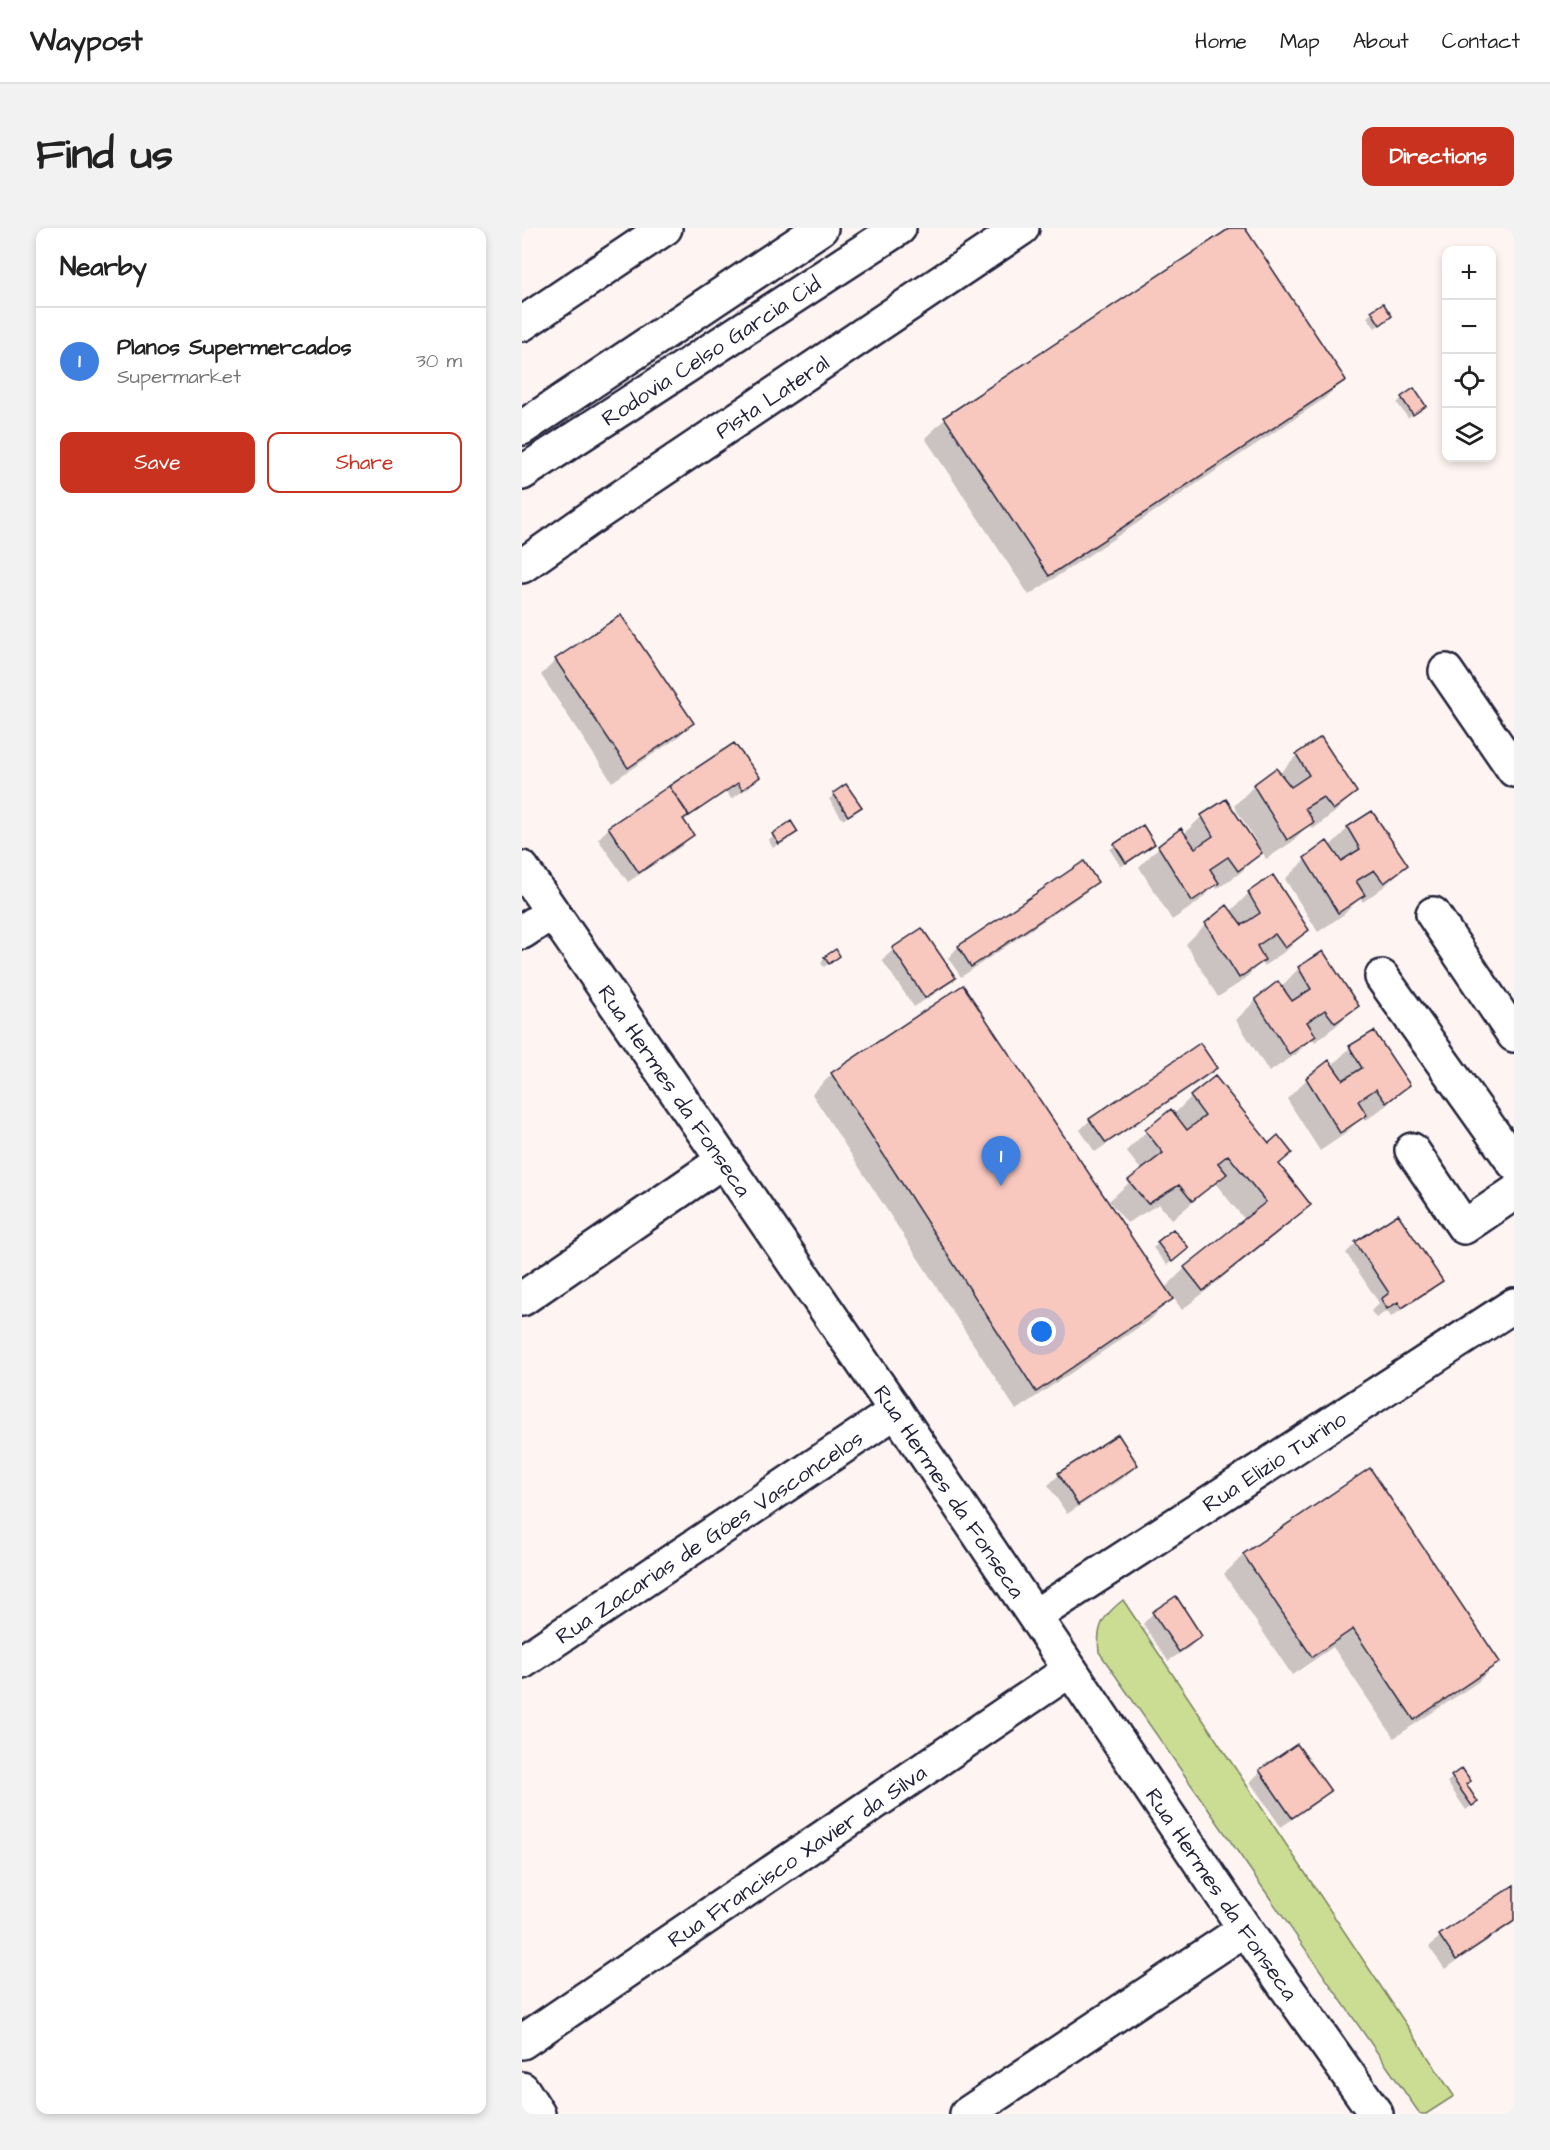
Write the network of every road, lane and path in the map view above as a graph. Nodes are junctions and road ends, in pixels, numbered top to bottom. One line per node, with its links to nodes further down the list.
1 (665, 228): 5 (main road)
2 (821, 228): 6 (main road, Rodovia Celso Garcia Cid)
3 (899, 228): 7 (main road, Rodovia Celso Garcia Cid)
4 (1022, 228): 8 (main road, Pista Lateral)
5 (522, 324)
6 (522, 428)
7 (522, 473)
8 (522, 566)
9 (1446, 670): 10 (main road)
10 (1514, 770)
11 (522, 868): 12 (main road, Rua Hermes da Fonseca)
12 (551, 913): 14 (main road); 18 (main road, Rua Hermes da Fonseca)
13 (1433, 914): 16 (main road)
14 (522, 932)
15 (1382, 976): 19 (main road)
16 (1514, 1035)
17 (1412, 1150): 20 (main road)
18 (724, 1160): 21 (main road); 23 (main road, Rua Hermes da Fonseca)
19 (1514, 1164)
20 (1514, 1193)
21 (522, 1299)
22 (1514, 1305): 24 (main road, Rua Elizio Turino)
23 (896, 1411): 24 (main road, Rua Hermes da Fonseca); 25 (main road, Rua Zacarias de Góes Vasconcelos)
24 (1035, 1616): 26 (main road, Rua Hermes da Fonseca)
25 (522, 1662)
26 (1070, 1670): 27 (main road, Rua Hermes da Fonseca); 28 (main road, Rua Francisco Xavier da Silva)
27 (1245, 1929): 31 (main road); 32 (main road, Rua Hermes da Fonseca)
28 (522, 2042)
29 (522, 2090): 30 (main road)
30 (538, 2114)
31 (967, 2114)
32 (1376, 2114)

